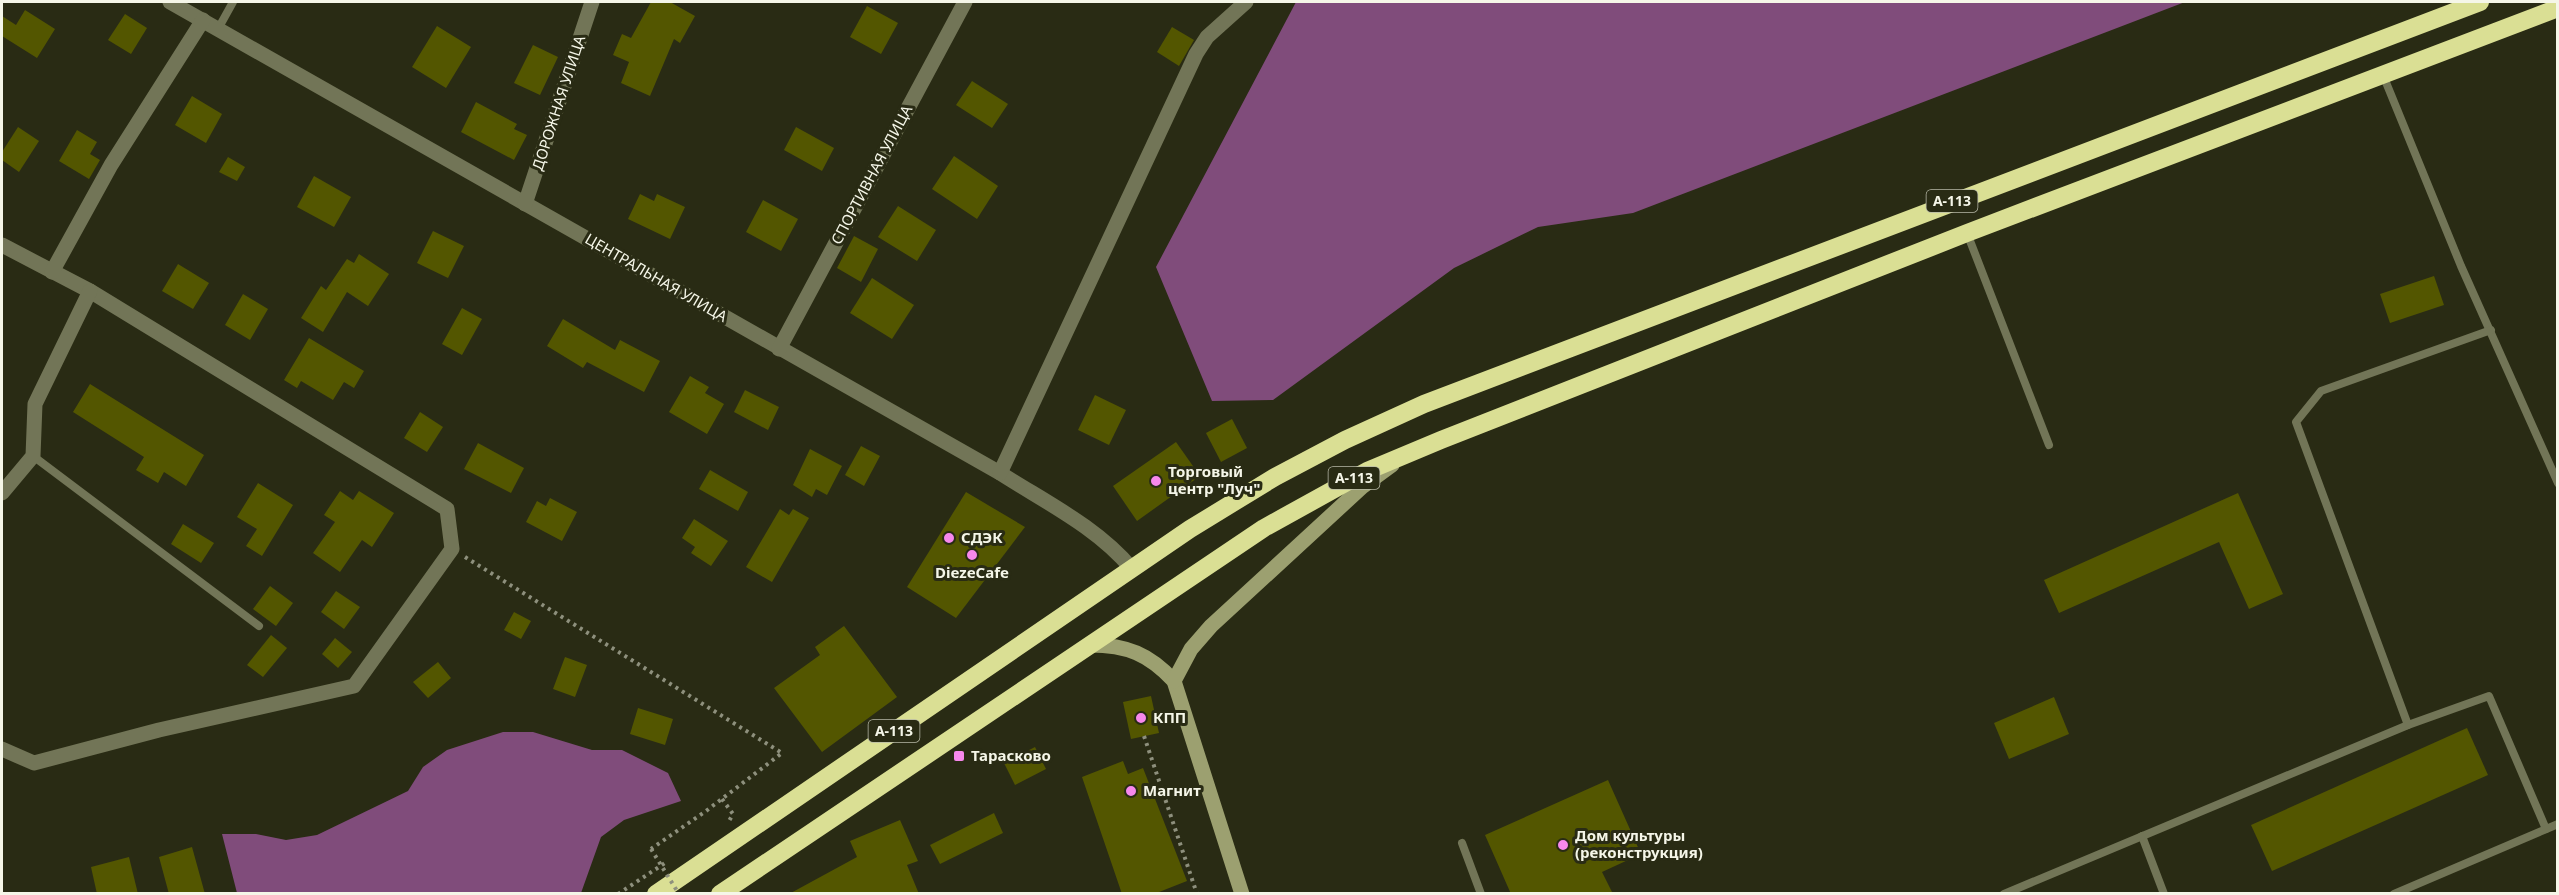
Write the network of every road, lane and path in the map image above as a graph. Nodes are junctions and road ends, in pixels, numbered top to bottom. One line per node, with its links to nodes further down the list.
1 (170, 2): 8 (street, ЦЕНТРАЛЬНАЯ УЛИЦА)
2 (233, 2): 9 (lane)
3 (592, 2): 11 (street, ДОРОЖНАЯ УЛИЦА)
4 (965, 2): 17 (street, СПОРТИВНАЯ УЛИЦА)
5 (1246, 2): 21 (street)
6 (2480, 2): 25 (highway, А-113)
7 (2558, 8): 10 (highway, А-113)
8 (202, 20): 9 (street, ЦЕНТРАЛЬНАЯ УЛИЦА); 14 (street)
9 (218, 28): 11 (street, ЦЕНТРАЛЬНАЯ УЛИЦА)
10 (2383, 74): 12 (highway, А-113); 16 (lane)
11 (525, 204): 17 (street, ЦЕНТРАЛЬНАЯ УЛИЦА)
12 (1967, 233): 18 (lane); 19 (highway, А-113)
13 (2, 245): 14 (street)
14 (52, 272): 15 (street)
15 (90, 291): 20 (street); 24 (street)
16 (2491, 330): 22 (lane); 29 (lane)
17 (779, 349): 21 (street, ЦЕНТРАЛЬНАЯ УЛИЦА)
18 (2049, 445)
19 (1406, 454): 27 (highway, А-113); 28 (street)
20 (33, 456): 23 (street); 26 (lane)
21 (1000, 473): 25 (street, ЦЕНТРАЛЬНАЯ УЛИЦА)
22 (2558, 483)
23 (2, 493)
24 (452, 549): 31 (street); 32 (path)
25 (1132, 569): 40 (highway, А-113)
26 (259, 626)
27 (1090, 645): 28 (street); 42 (highway, А-113)
28 (1174, 681): 44 (street)
29 (2408, 725): 35 (lane); 36 (lane)
30 (1144, 736): 43 (path)
31 (2, 749)
32 (722, 799): 33 (path); 41 (path, bridge)
33 (726, 823)
34 (2558, 824): 35 (lane)
35 (2546, 829): 48 (lane)
36 (2142, 836): 46 (lane); 47 (lane)
37 (1462, 843): 45 (lane)
38 (677, 855): 39 (path)
39 (618, 894)
40 (656, 894)
41 (679, 894)
42 (720, 894)
43 (1197, 894)
44 (1242, 894)
45 (1481, 894)
46 (2004, 894)
47 (2164, 894)
48 (2394, 894)

